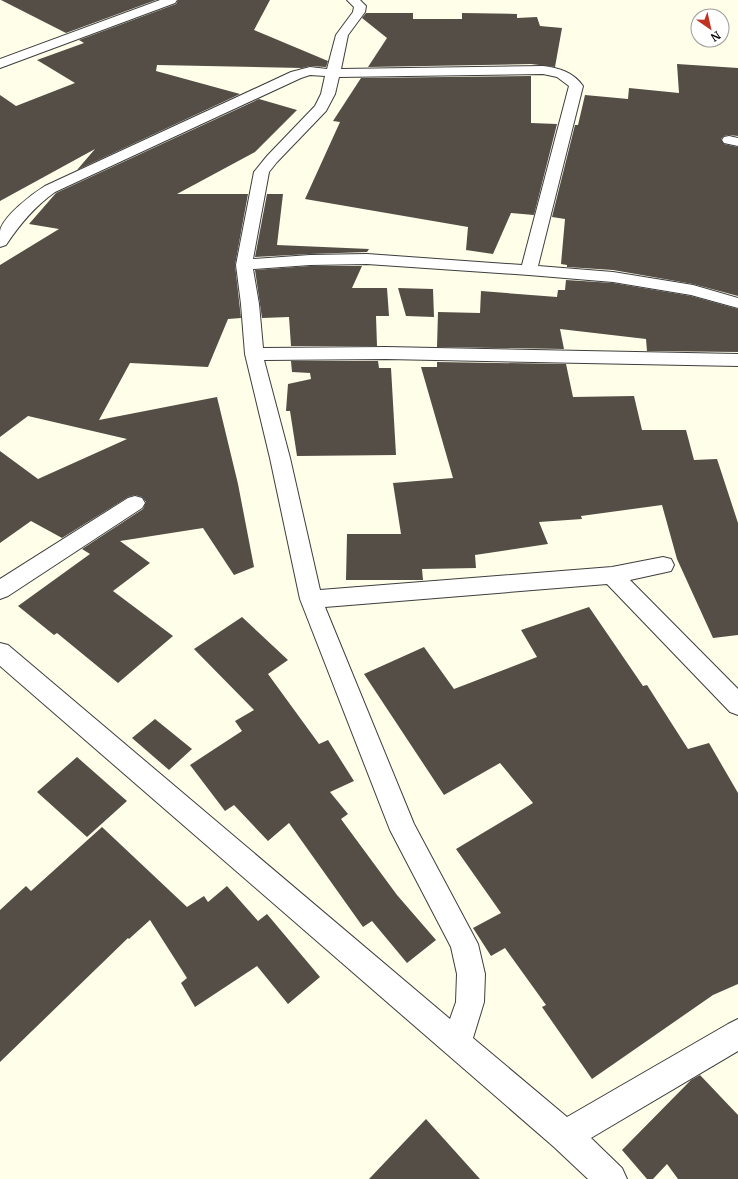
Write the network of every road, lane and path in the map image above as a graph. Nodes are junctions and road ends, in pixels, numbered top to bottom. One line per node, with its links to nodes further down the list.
1 (171, 0): 3 (street)
2 (353, 0): 4 (street)
3 (0, 64)
4 (333, 73): 5 (street); 6 (street); 7 (street)
5 (0, 242)
6 (244, 265): 7 (street); 9 (street)
7 (529, 270): 8 (street)
8 (738, 303)
9 (254, 354): 10 (street); 15 (street)
10 (738, 360)
11 (135, 503): 14 (street)
12 (663, 565): 13 (street)
13 (612, 575): 15 (street); 17 (street)
14 (0, 590)
15 (310, 599): 19 (street)
16 (0, 652): 19 (street)
17 (738, 705)
18 (738, 1034): 20 (street)
19 (457, 1044): 20 (street)
20 (565, 1136): 21 (street)
21 (611, 1179)

